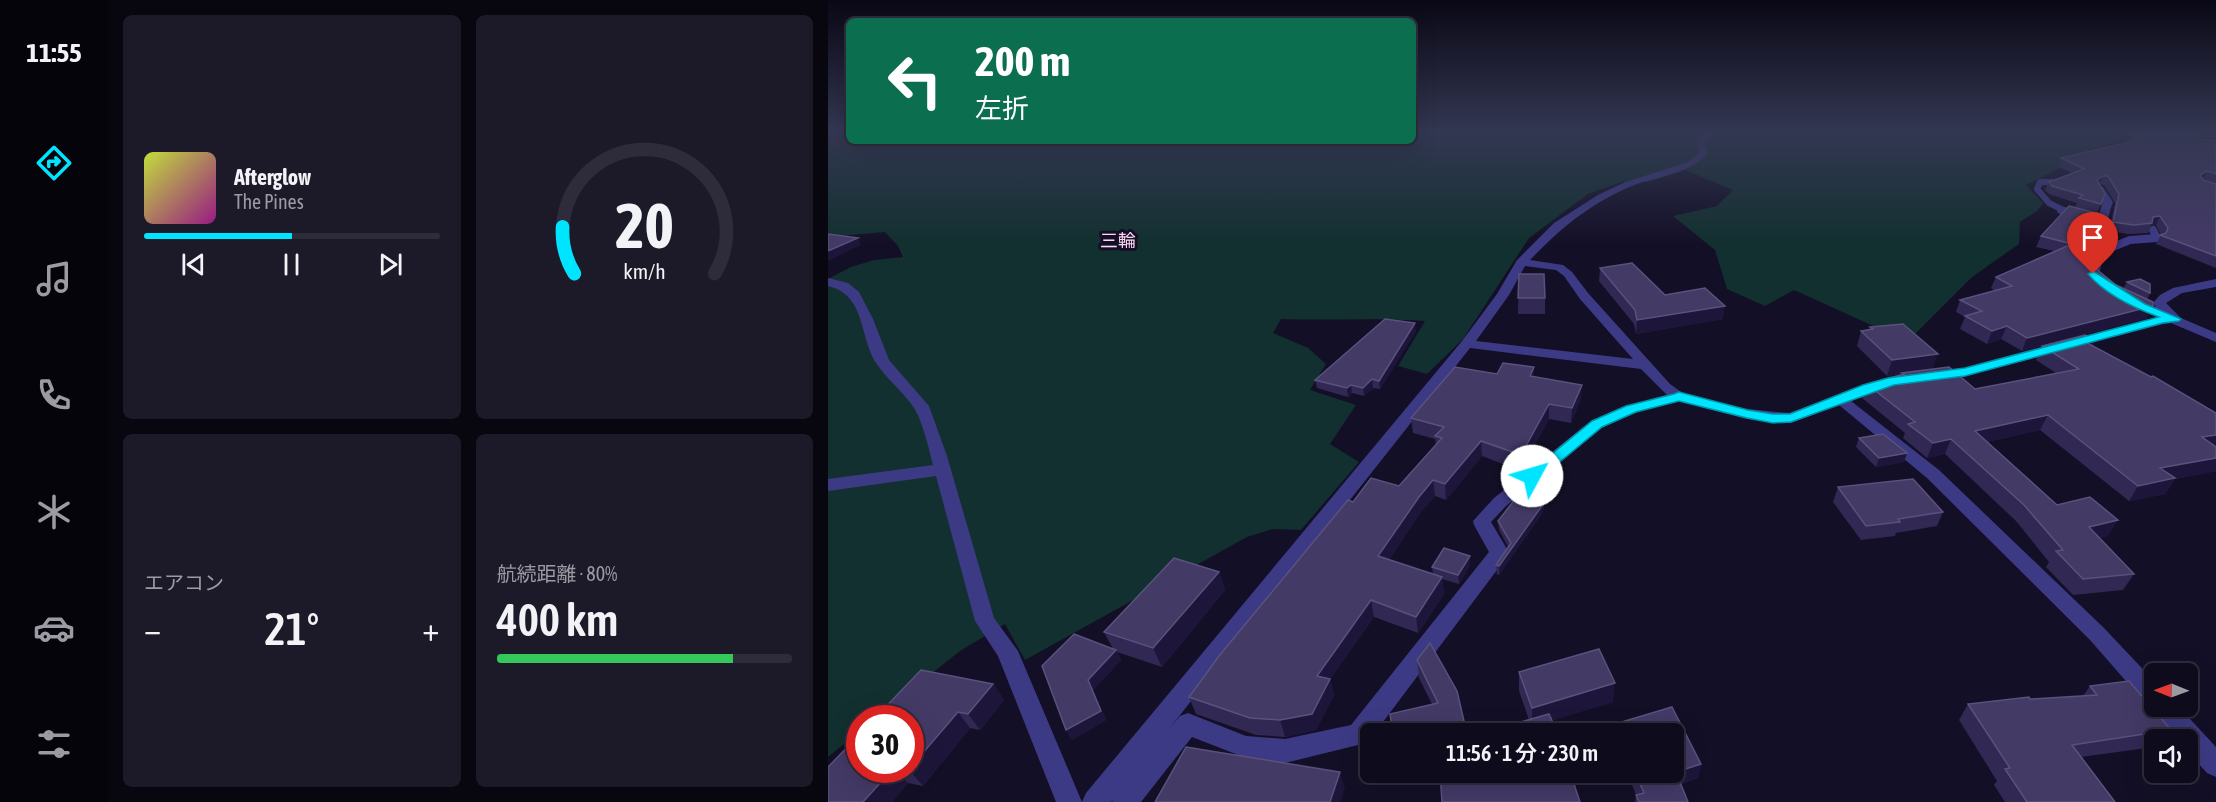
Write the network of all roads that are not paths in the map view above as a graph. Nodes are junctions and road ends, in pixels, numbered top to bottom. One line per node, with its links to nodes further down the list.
1 (1674, 169): 6 (street)
2 (2053, 182): 4 (lane)
3 (2100, 189): 4 (street)
4 (2101, 220): 7 (street)
5 (2153, 230): 7 (lane)
6 (1537, 246): 8 (street); 9 (street)
7 (2098, 253): 12 (street)
8 (1521, 262): 9 (street); 14 (street)
9 (1559, 267): 15 (street)
10 (828, 282): 20 (street)
11 (2216, 283): 12 (street)
12 (2175, 319): 13 (street); 16 (street)
13 (2216, 338)
14 (1467, 344): 15 (street); 26 (street)
15 (1645, 365): 18 (street)
16 (1922, 377)
17 (1903, 380): 19 (street)
18 (1679, 396): 19 (street); 27 (street)
19 (1840, 399): 22 (street)
20 (940, 470): 21 (street); 25 (street)
21 (828, 485)
22 (2144, 686)
23 (2172, 717): 24 (street)
24 (2216, 765)
25 (1069, 802)
26 (1095, 802)
27 (1125, 802)

